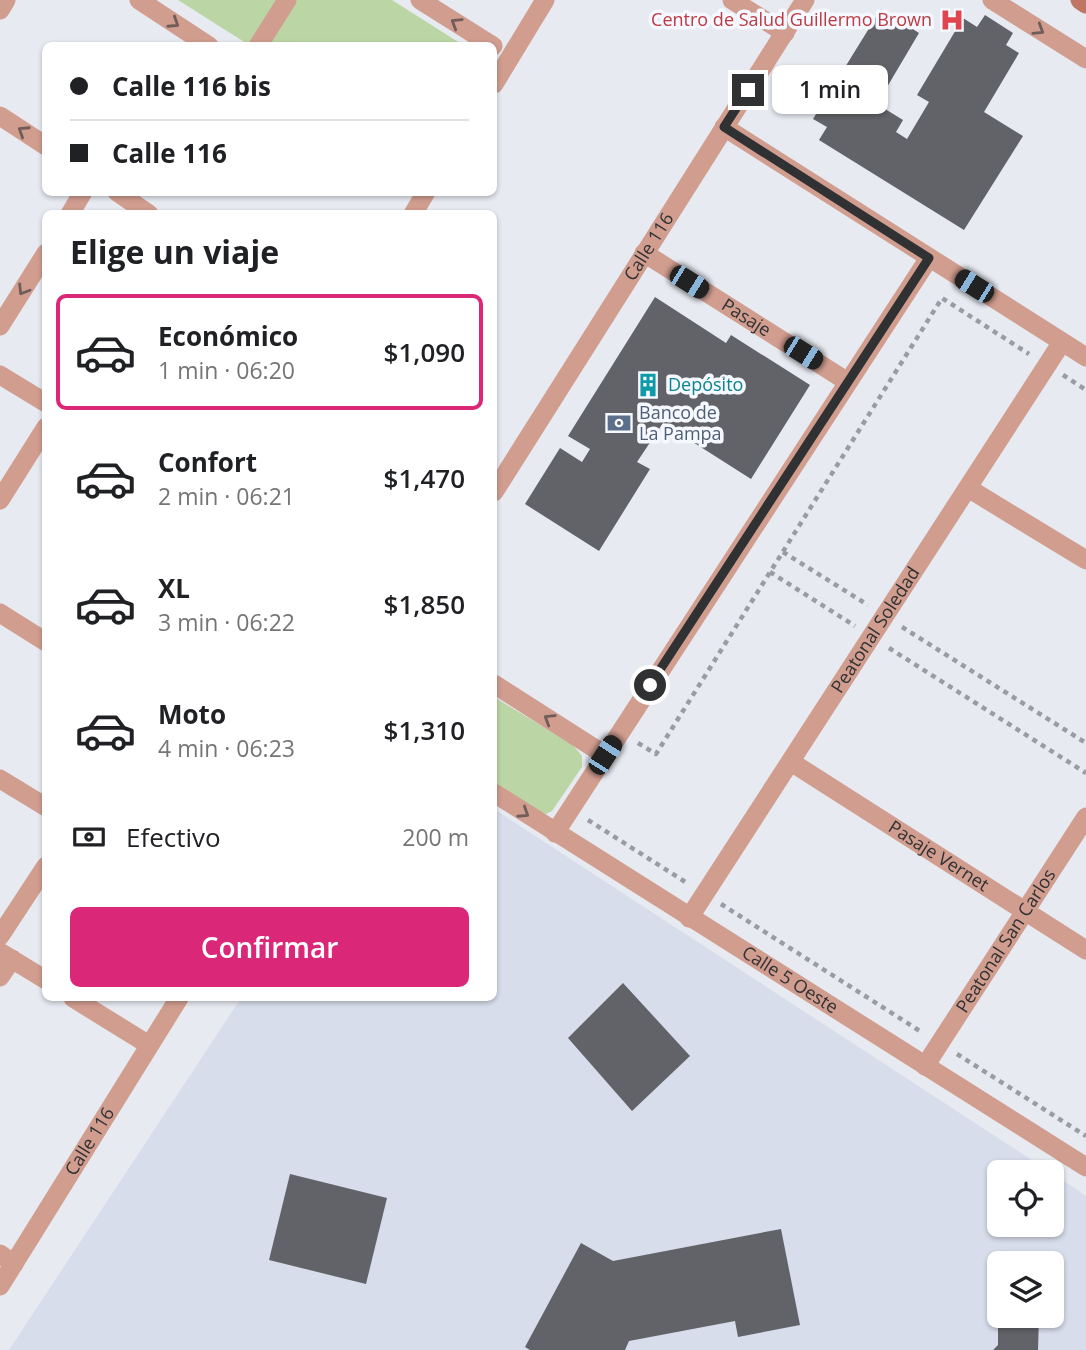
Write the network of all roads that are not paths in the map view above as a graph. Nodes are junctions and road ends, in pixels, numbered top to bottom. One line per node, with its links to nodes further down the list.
1 (6, 0): 11 (street)
2 (139, 0): 13 (street, one-way to 13)
3 (288, 0): 14 (street)
4 (420, 0): 15 (street, one-way to 4)
5 (545, 0): 16 (street)
6 (732, 0): 12 (street)
7 (805, 0): 12 (street, Calle 116)
8 (992, 0): 17 (street, one-way to 17)
9 (1080, 0): 10 (main road)
10 (1086, 4)
11 (0, 10)
12 (785, 33): 19 (street, Calle 116)
13 (203, 42)
14 (261, 42)
15 (488, 42)
16 (499, 49)
17 (1086, 59)
18 (0, 116): 20 (street, one-way to 18)
19 (724, 127): 23 (street, Calle 116); 24 (street)
20 (42, 143)
21 (123, 196): 22 (street)
22 (143, 210)
23 (643, 253): 30 (street, Pasaje); 33 (street, Calle 116)
24 (929, 258): 27 (street); 30 (street)
25 (42, 259): 26 (street, one-way to 26)
26 (0, 327)
27 (1062, 342): 28 (street); 34 (street, Peatonal Soledad)
28 (1086, 357)
29 (0, 375): 31 (street)
30 (848, 382): 40 (street)
31 (42, 401)
32 (42, 433): 35 (street)
33 (497, 487)
34 (968, 488): 36 (street); 41 (street, Peatonal Soledad)
35 (0, 500)
36 (1086, 560)
37 (0, 613): 38 (street)
38 (42, 639)
39 (497, 686): 40 (street, one-way to 39)
40 (605, 755): 46 (street)
41 (791, 762): 48 (street, Pasaje Vernet); 49 (street, Peatonal Soledad)
42 (0, 779): 44 (street)
43 (497, 795): 46 (street, Calle 5 Oeste, one-way to 46)
44 (42, 805)
45 (1086, 817): 48 (street, Peatonal San Carlos)
46 (555, 833): 49 (street, Calle 5 Oeste)
47 (42, 872): 50 (street)
48 (1025, 911): 51 (street, Pasaje Vernet); 58 (street, Peatonal San Carlos)
49 (690, 918): 58 (street, Calle 5 Oeste)
50 (0, 936)
51 (1086, 950)
52 (6, 955): 53 (street); 54 (street)
53 (0, 977)
54 (42, 978)
55 (78, 1001): 57 (street)
56 (177, 1001): 57 (street, Calle 116)
57 (149, 1045): 60 (street, Calle 116)
58 (925, 1066): 59 (street, Calle 5 Oeste)
59 (1086, 1167)
60 (7, 1259): 61 (street, Calle 116)
61 (0, 1286)

